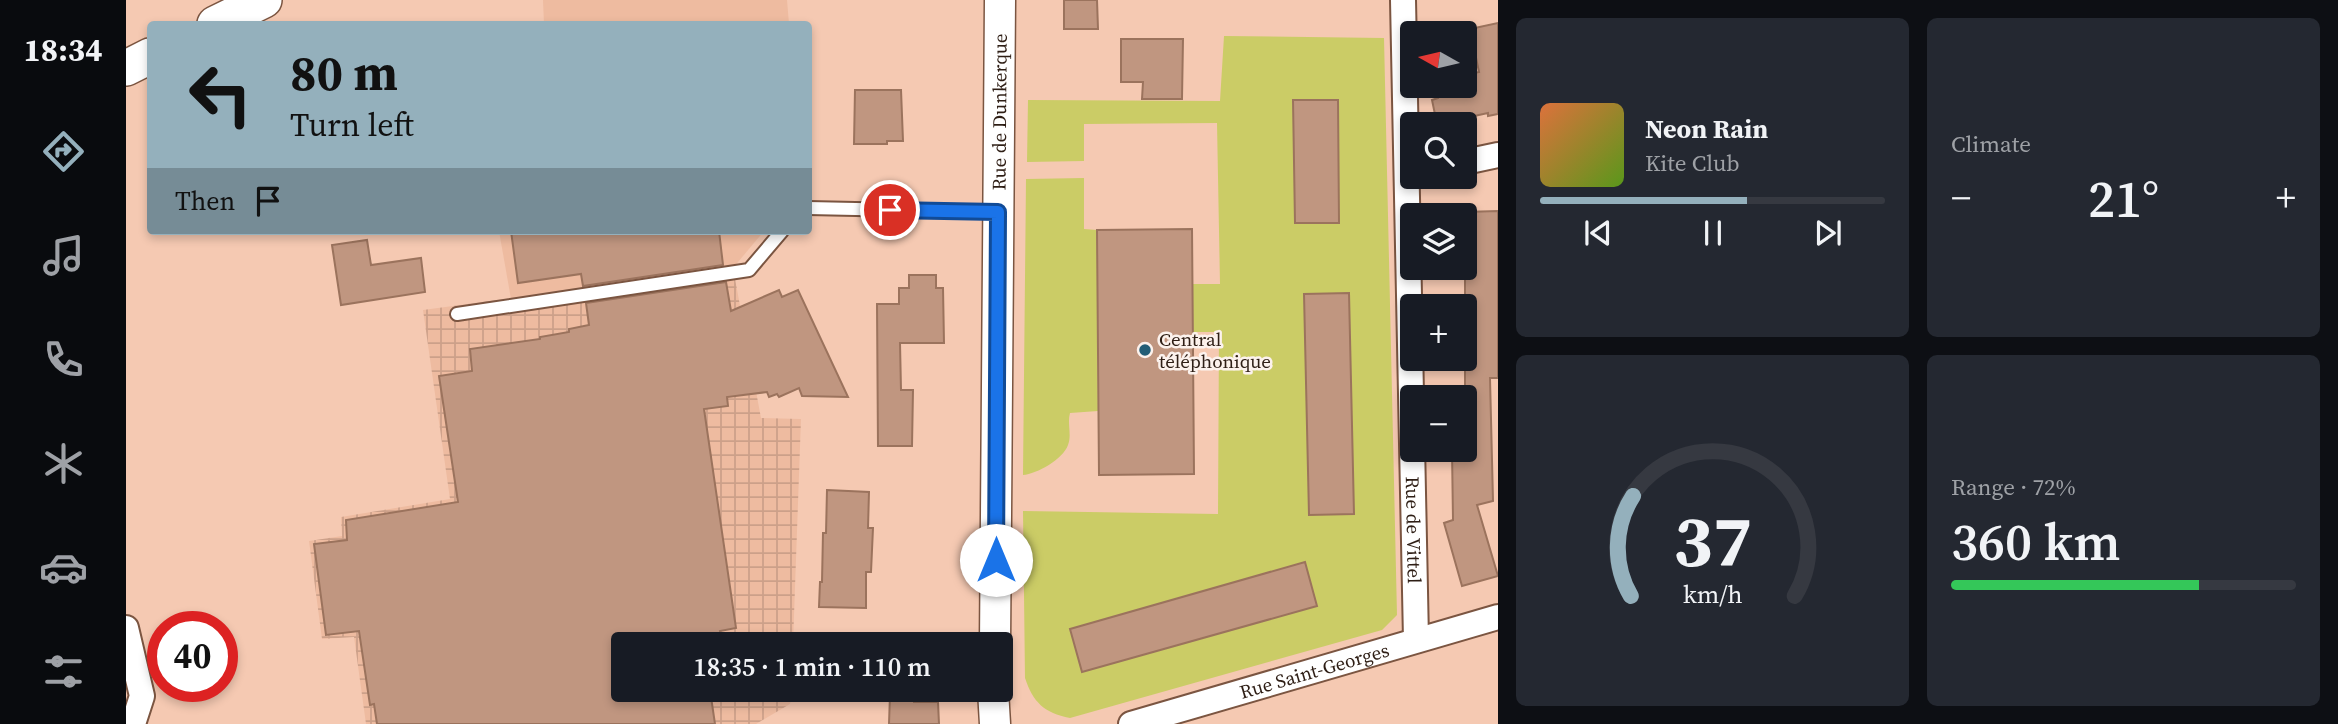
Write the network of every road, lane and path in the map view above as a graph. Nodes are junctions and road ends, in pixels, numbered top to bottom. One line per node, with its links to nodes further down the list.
1 (263, 0): 4 (main road)
2 (1000, 0): 12 (street, Rue de Dunkerque)
3 (1403, 0): 7 (street, Rue de Vittel)
4 (221, 21)
5 (147, 58): 6 (main road)
6 (126, 68)
7 (1407, 112)
8 (1498, 155): 9 (street)
9 (1477, 159)
10 (1409, 189): 18 (street, Rue de Vittel)
11 (812, 208): 12 (lane)
12 (998, 212): 17 (street, Rue de Dunkerque)
13 (779, 235): 14 (lane)
14 (457, 314)
15 (1498, 617): 18 (street, Rue Saint-Georges)
16 (126, 628): 20 (street)
17 (995, 632)
18 (1416, 640): 22 (street, Rue Saint-Georges)
19 (994, 702): 21 (street)
20 (133, 724)
21 (995, 724)
22 (1131, 724)

